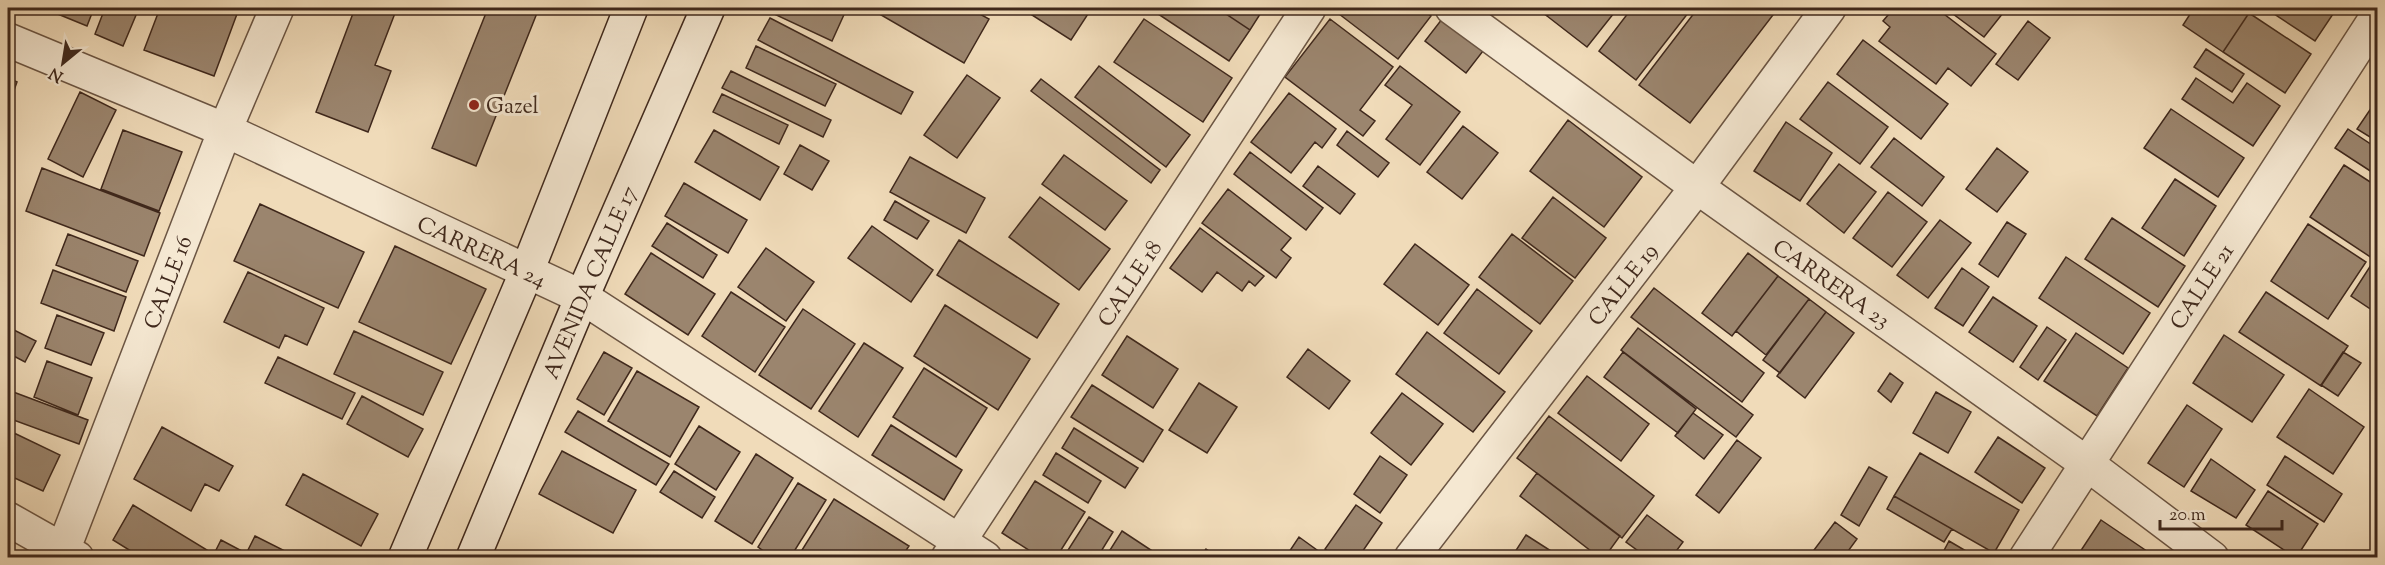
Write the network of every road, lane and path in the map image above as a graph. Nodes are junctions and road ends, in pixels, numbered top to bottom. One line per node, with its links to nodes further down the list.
1 (277, 8): 9 (street, CALLE 16)
2 (631, 8): 11 (street)
3 (708, 8): 12 (street, AVENIDA CALLE 17)
4 (1309, 8): 15 (street, CALLE 18)
5 (1452, 8): 10 (street, CARRERA 23)
6 (1828, 8): 10 (street, CALLE 19)
7 (2378, 15): 13 (street, CALLE 21)
8 (8, 40): 9 (street, CARRERA 24)
9 (225, 130): 11 (street, CARRERA 24); 16 (street, CALLE 16)
10 (1697, 187): 13 (street, CARRERA 23); 19 (street, CALLE 19)
11 (527, 271): 12 (street, CARRERA 24); 17 (street)
12 (582, 297): 15 (street, CARRERA 24); 18 (street, AVENIDA CALLE 17)
13 (2085, 463): 20 (street, CALLE 21); 21 (street, CARRERA 23)
14 (8, 519): 16 (street)
15 (964, 552)
16 (67, 555)
17 (405, 558)
18 (473, 558)
19 (1411, 558)
20 (2026, 558)
21 (2212, 558)

